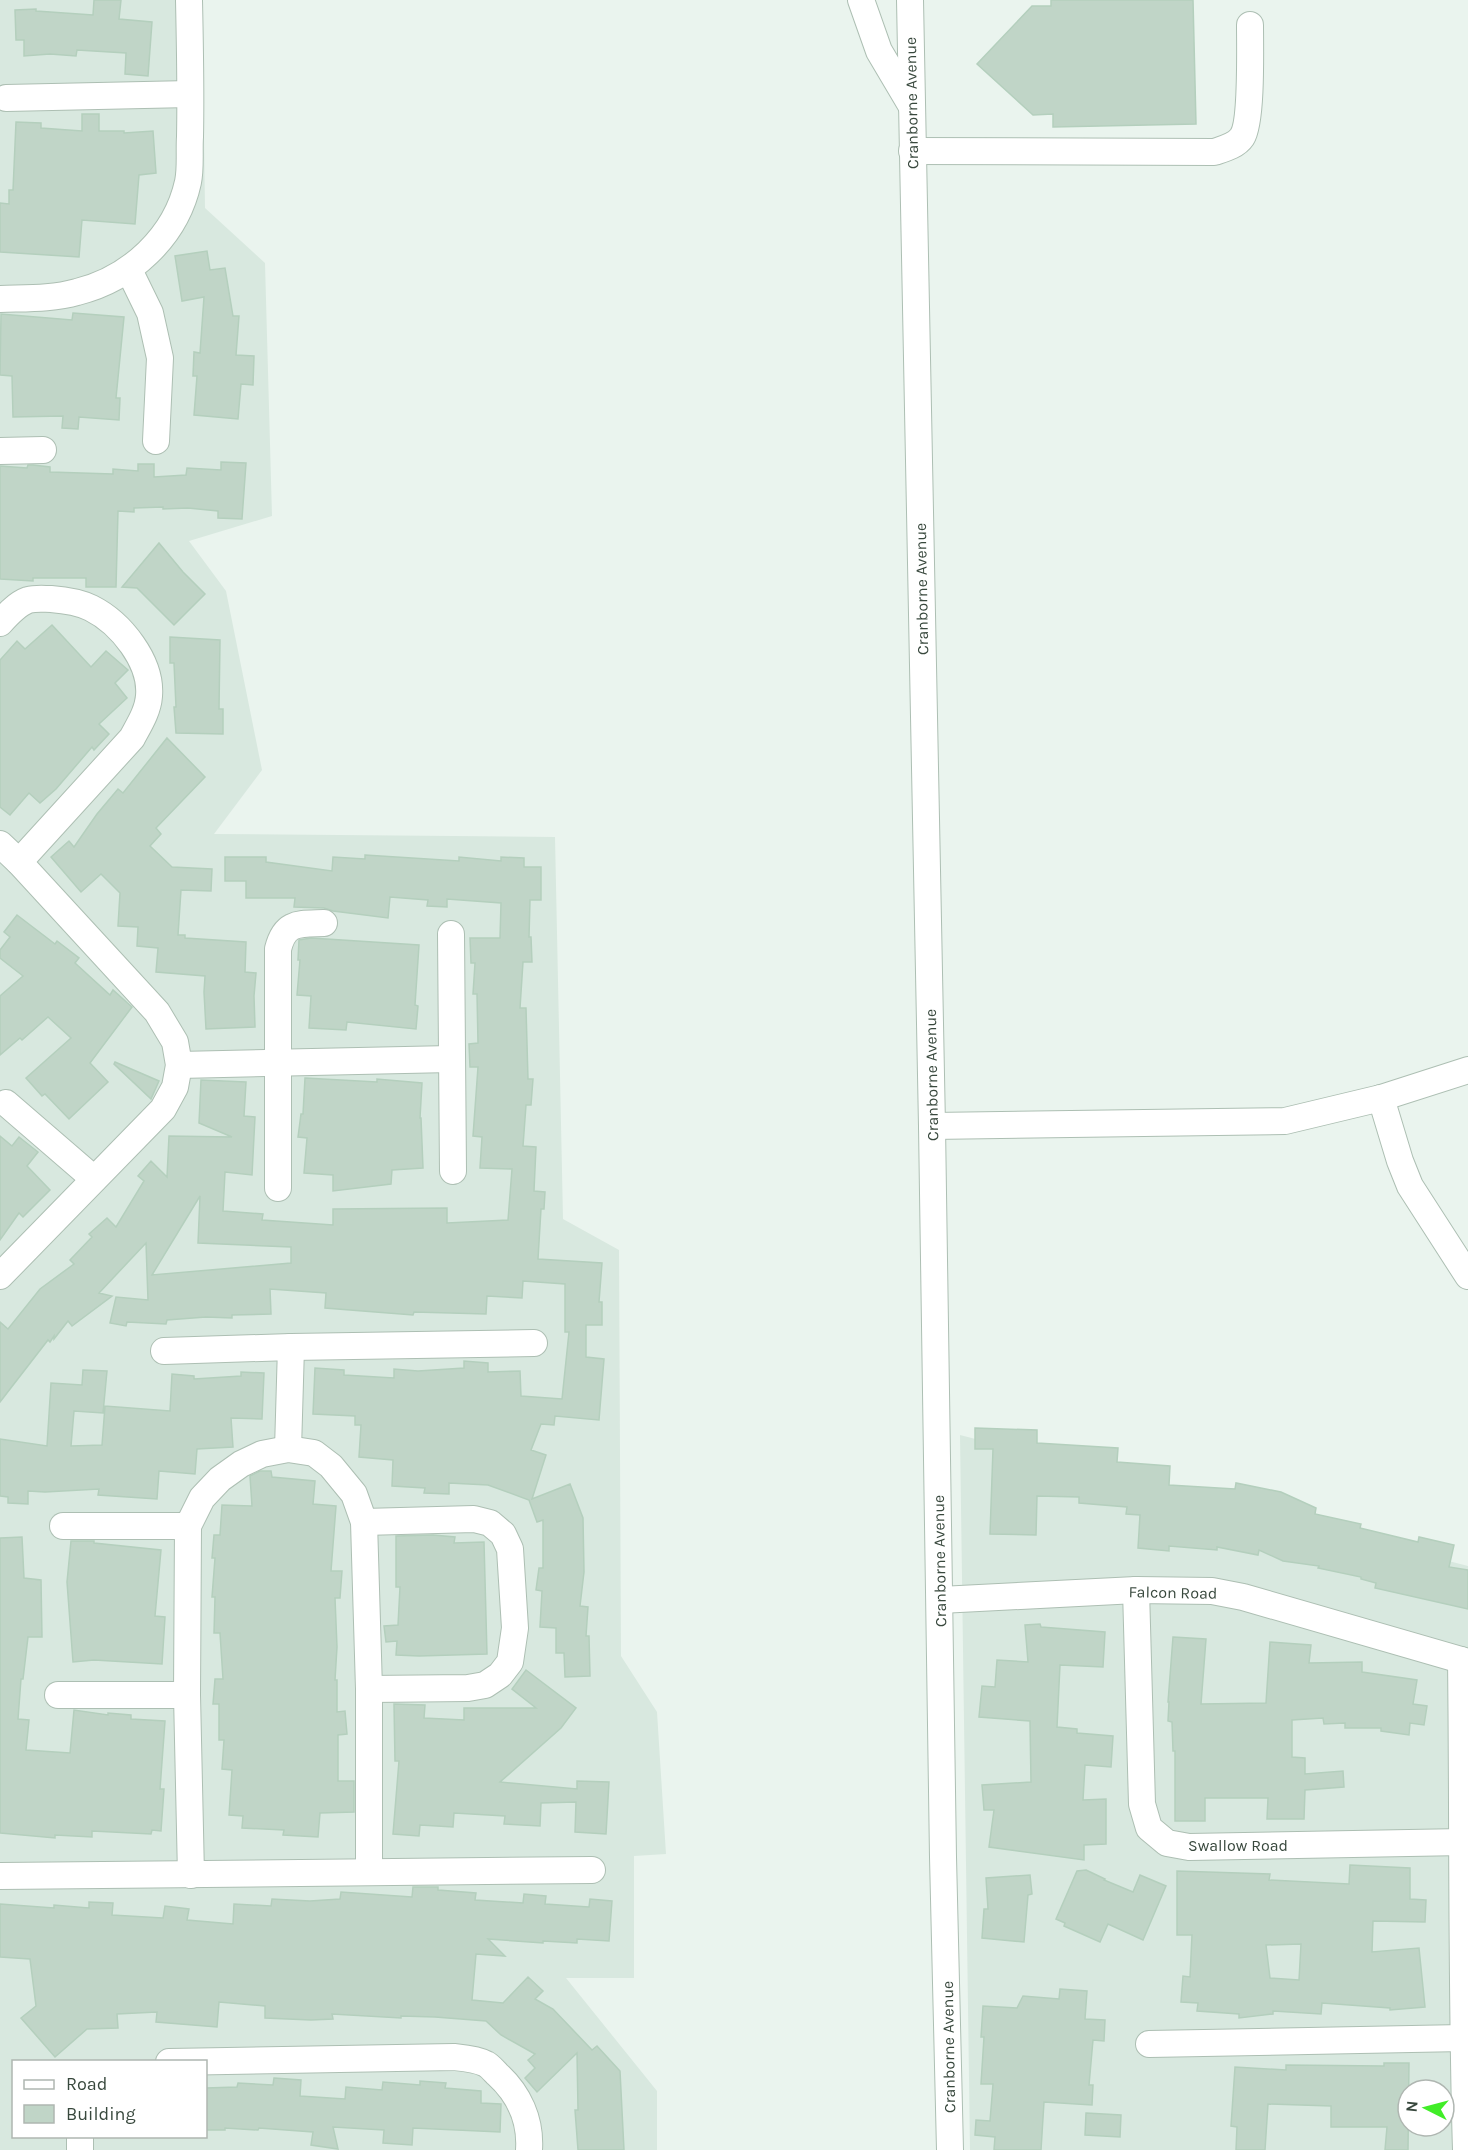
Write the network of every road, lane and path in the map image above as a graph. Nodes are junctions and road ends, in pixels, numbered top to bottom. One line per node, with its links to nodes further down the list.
1 (189, 0): 5 (street)
2 (861, 0): 7 (street)
3 (910, 0): 7 (street, Cranborne Avenue)
4 (1250, 25): 8 (street)
5 (190, 94): 6 (street); 9 (street)
6 (6, 98)
7 (911, 106): 8 (street, Cranborne Avenue)
8 (912, 151): 25 (street, Cranborne Avenue)
9 (129, 270): 10 (street); 11 (street)
10 (0, 299)
11 (156, 441)
12 (44, 450): 13 (street)
13 (0, 451)
14 (0, 623): 16 (street)
15 (0, 844): 16 (street)
16 (19, 862): 21 (street)
17 (324, 923): 20 (street)
18 (451, 934): 19 (street)
19 (451, 1059): 20 (street); 26 (street)
20 (277, 1063): 21 (street); 28 (street)
21 (179, 1065): 27 (street)
22 (1468, 1070): 23 (street)
23 (1382, 1098): 25 (street); 30 (street)
24 (6, 1103): 27 (street)
25 (932, 1126): 39 (street, Cranborne Avenue)
26 (453, 1171)
27 (94, 1179): 29 (street)
28 (278, 1188)
29 (0, 1276)
30 (1468, 1276)
31 (534, 1343): 32 (street)
32 (291, 1347): 33 (street); 34 (street)
33 (164, 1351)
34 (288, 1449): 35 (street); 37 (street)
35 (364, 1522): 41 (street); 41 (street)
36 (63, 1526): 37 (street)
37 (188, 1526): 43 (street)
38 (1136, 1590): 39 (street, Falcon Road); 40 (street, Falcon Road); 44 (street, Swallow Road)
39 (940, 1600): 53 (street, Cranborne Avenue)
40 (1465, 1661): 44 (street)
41 (369, 1689): 46 (street)
42 (58, 1695): 43 (street)
43 (187, 1695): 47 (street)
44 (1464, 1842): 49 (street)
45 (592, 1870): 46 (street)
46 (369, 1872): 47 (street)
47 (191, 1875): 48 (street)
48 (0, 1876)
49 (1463, 2038): 50 (street); 54 (street)
50 (1149, 2044)
51 (207, 2060): 52 (street)
52 (529, 2150)
53 (950, 2150)
54 (1466, 2150)

